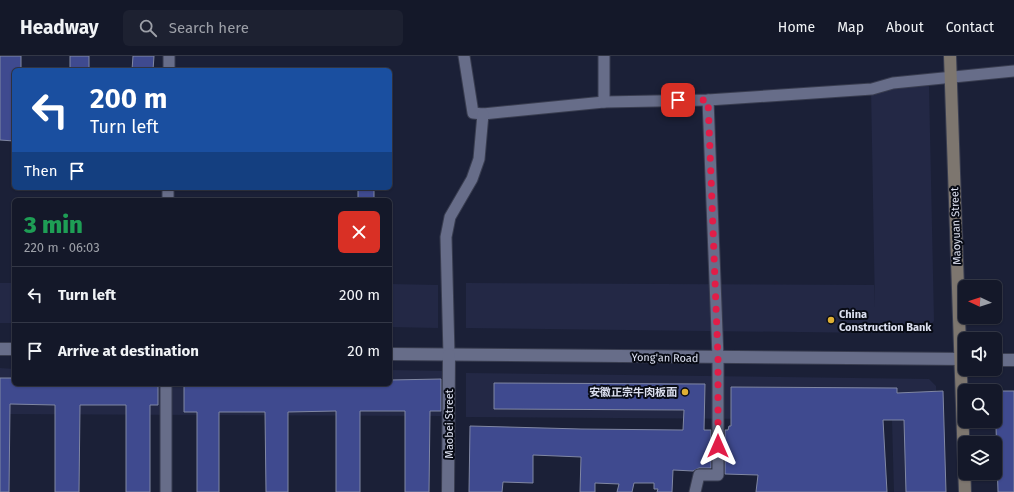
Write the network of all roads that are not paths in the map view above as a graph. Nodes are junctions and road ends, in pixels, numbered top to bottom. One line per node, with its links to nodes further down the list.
1 (170, 56): 5 (street)
2 (464, 56): 10 (street)
3 (604, 56): 9 (street)
4 (950, 56): 7 (main road, Maoyuan Street)
5 (169, 68)
6 (1014, 71): 7 (street)
7 (951, 77): 8 (street); 11 (main road, Maoyuan Street)
8 (708, 100): 9 (street); 16 (street)
9 (604, 102): 10 (street)
10 (483, 114): 15 (street)
11 (962, 332)
12 (0, 348): 13 (street)
13 (12, 349)
14 (392, 354): 15 (street, Yong'an Road)
15 (449, 355): 16 (street, Yong'an Road); 23 (street, Maobei Street)
16 (718, 358): 17 (street, Yong'an Road); 24 (street)
17 (958, 359)
18 (1002, 360): 19 (street)
19 (1014, 360)
20 (963, 376): 25 (main road, Maoyuan Street)
21 (166, 386): 22 (street)
22 (166, 492)
23 (448, 492)
24 (695, 492)
25 (965, 492)

